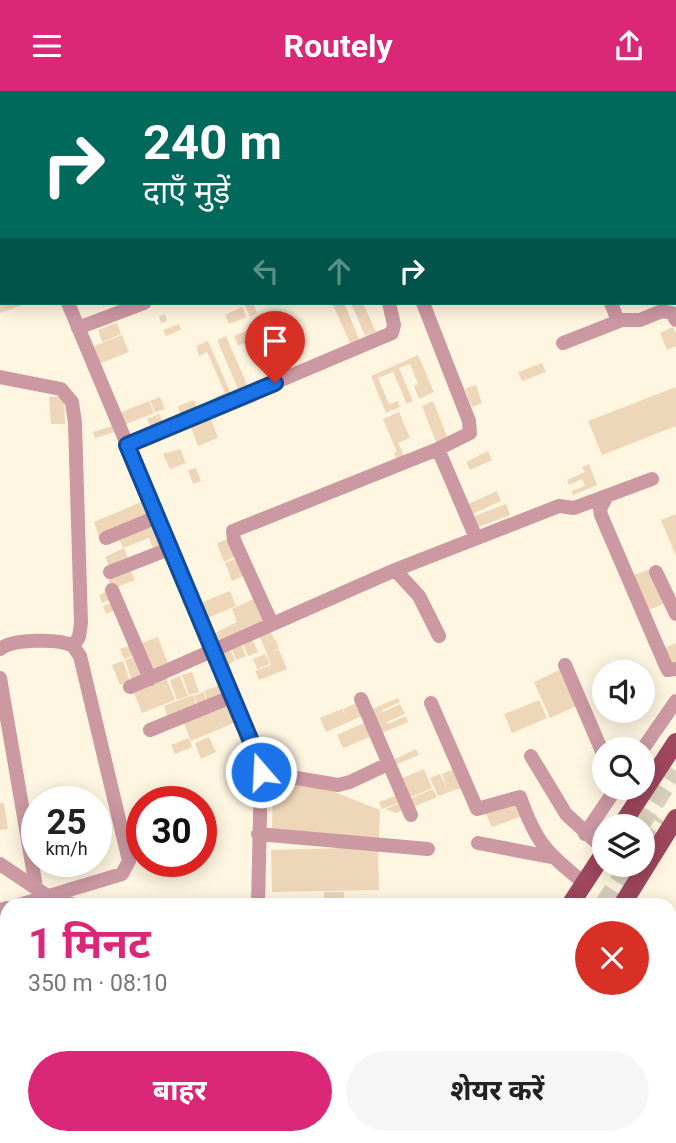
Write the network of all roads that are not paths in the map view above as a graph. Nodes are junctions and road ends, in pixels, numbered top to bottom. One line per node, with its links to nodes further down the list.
1 (69, 305): 8 (street)
2 (139, 305): 8 (street)
3 (389, 305): 11 (street)
4 (424, 305): 12 (street)
5 (612, 305): 7 (street)
6 (676, 320): 7 (street)
7 (618, 321): 9 (street)
8 (78, 328): 11 (street)
9 (563, 343)
10 (0, 377): 26 (street)
11 (127, 445): 15 (street)
12 (438, 449): 17 (street); 24 (street)
13 (652, 479): 14 (street)
14 (607, 496): 17 (street); 30 (street)
15 (156, 517): 16 (street); 18 (street)
16 (106, 538)
17 (476, 538): 19 (street)
18 (169, 549): 20 (street); 28 (street)
19 (395, 570): 24 (street); 25 (street)
20 (110, 572)
21 (656, 572): 23 (street)
22 (113, 590): 32 (street)
23 (676, 614)
24 (272, 624): 28 (street)
25 (439, 636)
26 (74, 646): 27 (street); 59 (street)
27 (0, 649)
28 (212, 651): 32 (street); 34 (street)
29 (565, 665): 39 (street)
30 (676, 669)
31 (0, 678): 58 (street)
32 (150, 678): 33 (street)
33 (130, 687)
34 (231, 698): 38 (street); 44 (street)
35 (360, 699): 43 (street)
36 (676, 701): 40 (street)
37 (431, 703): 54 (street)
38 (150, 730)
39 (596, 737)
40 (651, 737)
41 (676, 742): 46 (main road)
42 (531, 756): 50 (street)
43 (388, 764): 44 (street); 47 (street)
44 (261, 772): 49 (street)
45 (608, 800): 50 (street)
46 (629, 814)
47 (411, 815)
48 (674, 825): 64 (main road)
49 (258, 834): 53 (street); 62 (street)
50 (585, 834): 51 (street)
51 (592, 840)
52 (478, 843): 54 (street)
53 (428, 849)
54 (551, 857): 57 (street)
55 (0, 864): 58 (street)
56 (592, 870): 57 (main road)
57 (584, 883): 63 (main road)
58 (36, 887): 59 (street)
59 (49, 897): 60 (street); 61 (street)
60 (45, 898)
61 (52, 898)
62 (258, 898)
63 (574, 898)
64 (627, 898)

